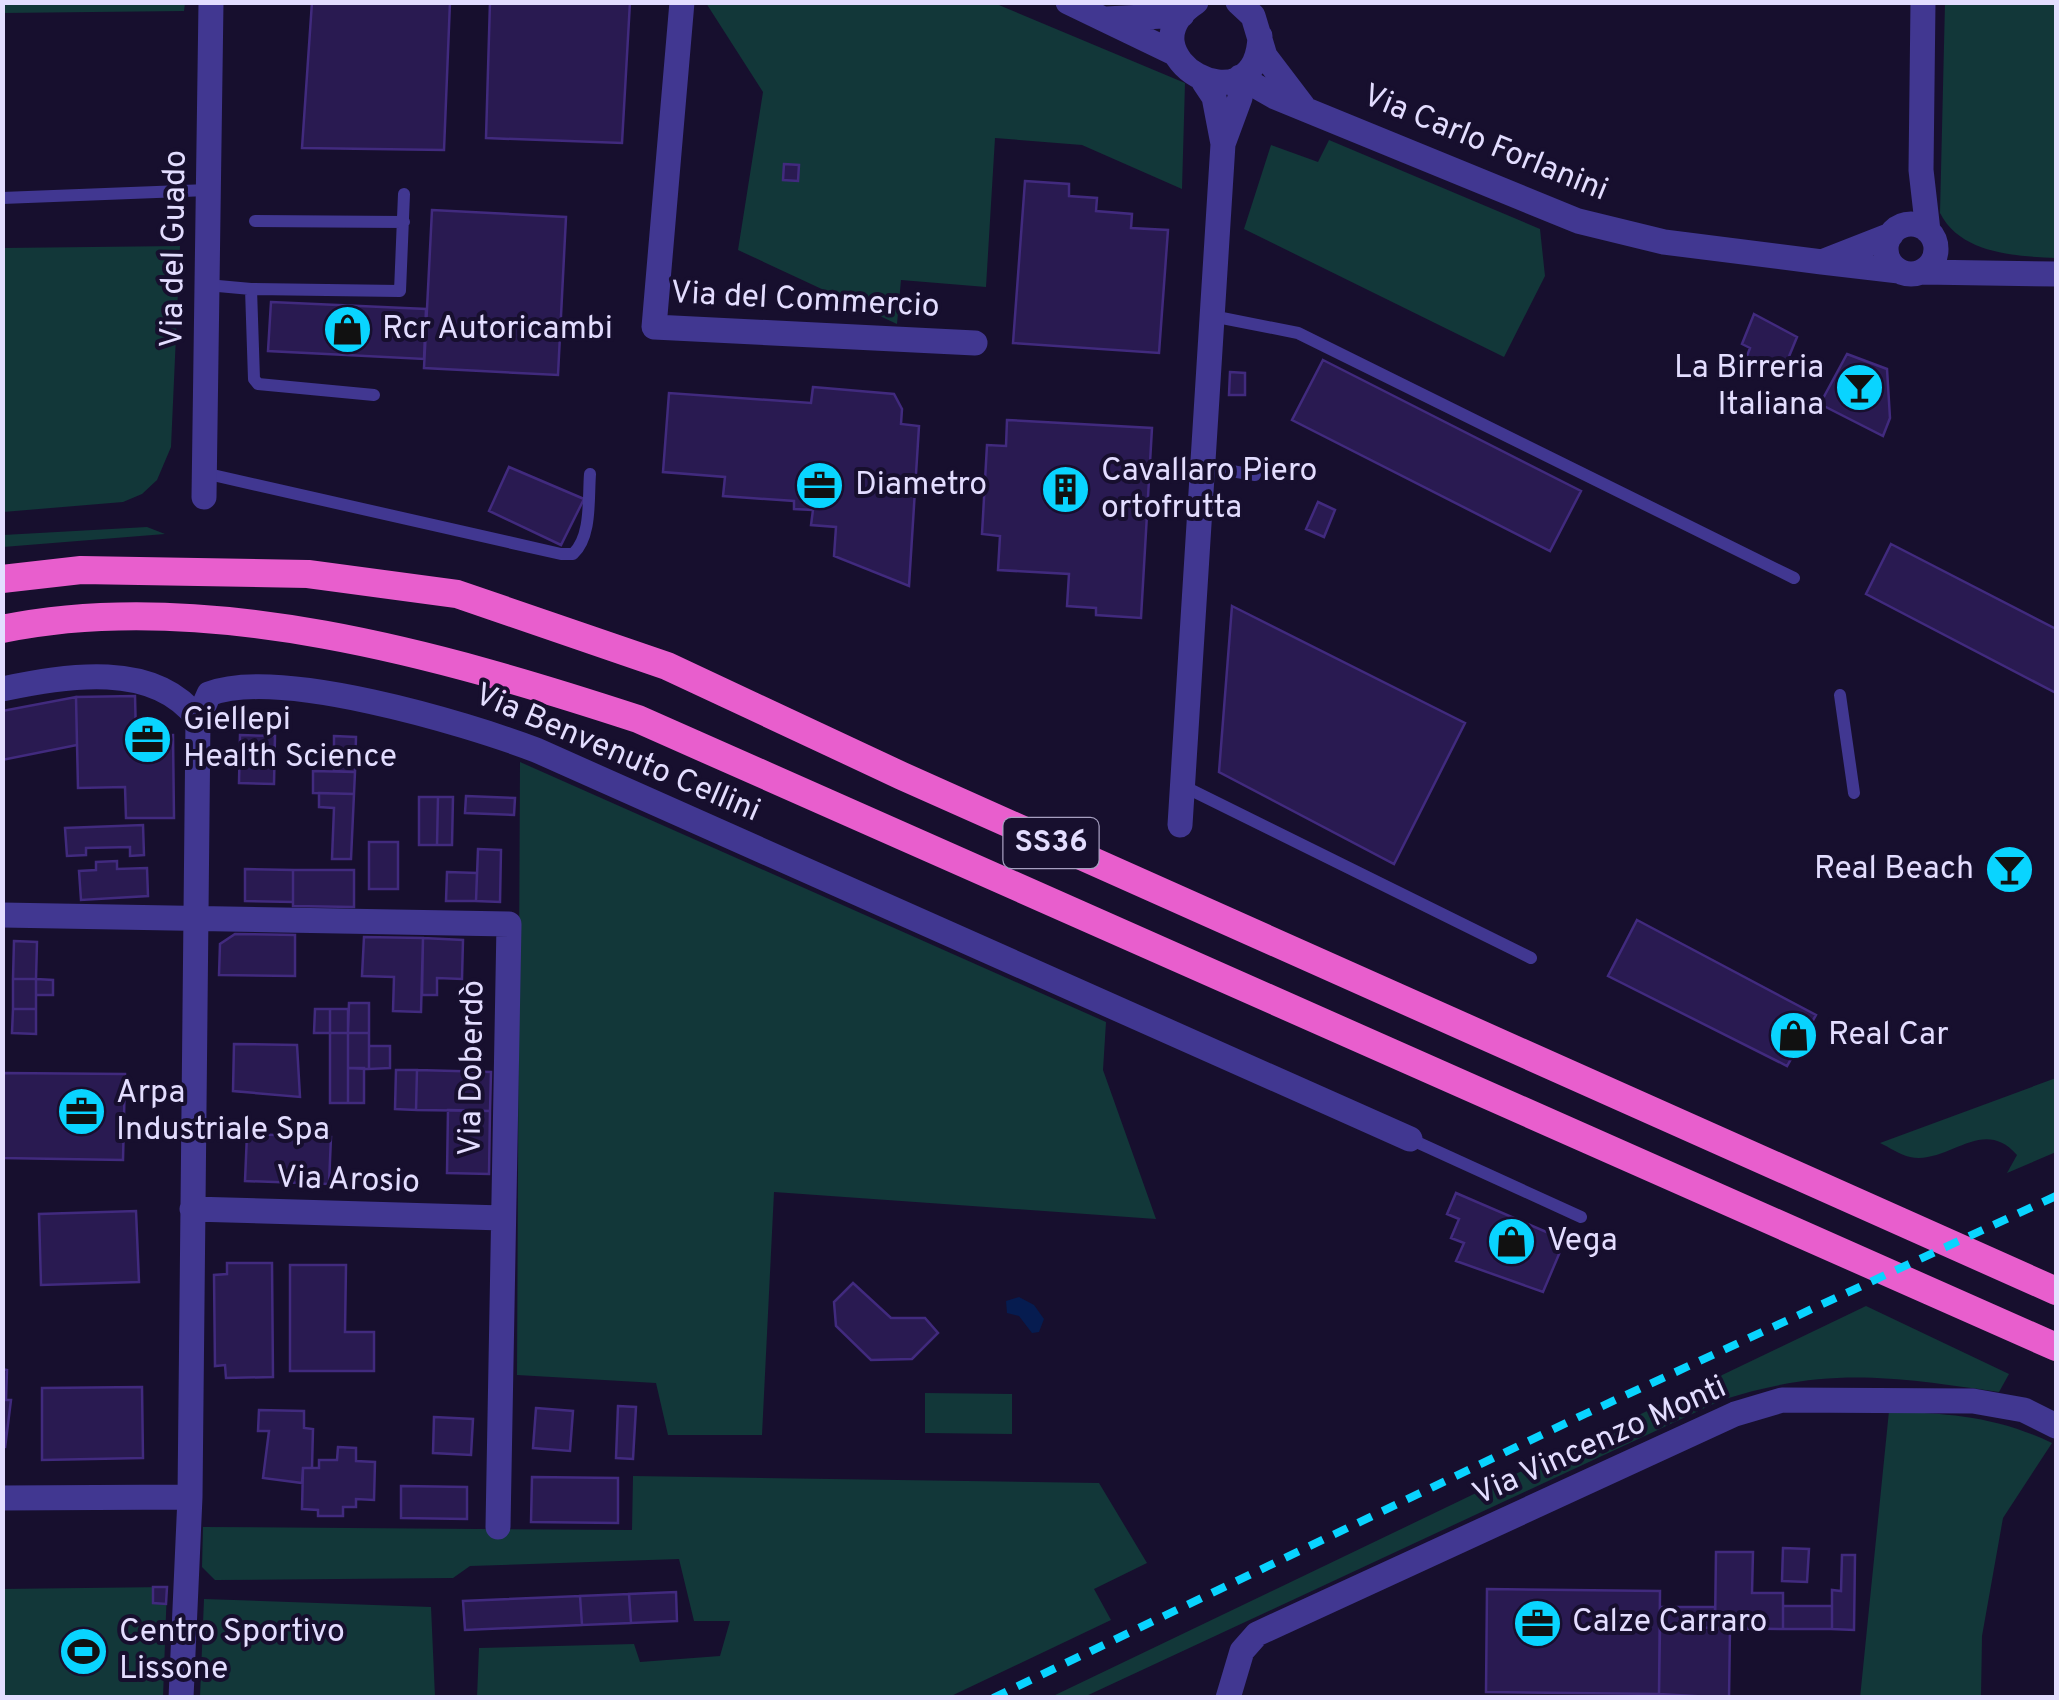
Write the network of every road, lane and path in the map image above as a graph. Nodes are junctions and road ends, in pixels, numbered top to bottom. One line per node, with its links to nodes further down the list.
1 (210, 2): 15 (street, Via del Guado)
2 (682, 2): 29 (street, Via del Commercio)
3 (1068, 2): 7 (street)
4 (1923, 2): 14 (street)
5 (1243, 4): 8 (street, Via Carlo Forlanini)
6 (1189, 9): 7 (street); 9 (street)
7 (1106, 19): 9 (street)
8 (1260, 36): 10 (street); 12 (street, Via Carlo Forlanini)
9 (1176, 54): 11 (street)
10 (1240, 76): 11 (street); 12 (street, Via Carlo Forlanini); 13 (street)
11 (1204, 82): 13 (street)
12 (1304, 106): 22 (street, Via Carlo Forlanini)
13 (1222, 144): 28 (street)
14 (1921, 170): 20 (street); 21 (street)
15 (208, 190): 17 (lane); 26 (street, Via del Guado)
16 (404, 194): 19 (lane)
17 (2, 198)
18 (255, 220): 19 (lane)
19 (404, 222): 27 (lane)
20 (1894, 232): 21 (street); 22 (street, Via Carlo Forlanini); 23 (street)
21 (1930, 234): 23 (street); 24 (street, Via Carlo Forlanini)
22 (1822, 262): 23 (street, Via Carlo Forlanini)
23 (1910, 271): 24 (street, Via Carlo Forlanini)
24 (2000, 271): 25 (street, Via Carlo Forlanini)
25 (2056, 274)
26 (207, 284): 27 (lane); 34 (street, Via del Guado)
27 (251, 289): 30 (lane)
28 (1212, 316): 31 (street); 35 (lane)
29 (975, 343)
30 (374, 395)
31 (1202, 466): 33 (lane); 41 (street)
32 (590, 474): 34 (lane)
33 (1254, 476)
34 (204, 485)
35 (1794, 578)
36 (2, 579): 51 (highway, SS36)
37 (2, 629): 52 (highway, SS36)
38 (2, 689): 40 (street)
39 (1840, 696): 42 (lane)
40 (198, 719): 45 (street); 47 (street, Via Benvenuto Cellini)
41 (1182, 786): 43 (street); 46 (lane)
42 (1854, 793)
43 (1180, 826)
44 (2, 915): 45 (street)
45 (196, 918): 48 (street); 50 (street, Via Doberdò)
46 (1531, 958)
47 (1410, 1139): 49 (lane)
48 (192, 1209): 50 (street, Via Arosio); 54 (street)
49 (1581, 1217)
50 (502, 1218): 56 (street, Via Doberdò)
51 (2056, 1291)
52 (2056, 1347)
53 (2056, 1426): 58 (street, Via Vincenzo Monti)
54 (190, 1497): 55 (street); 57 (street)
55 (2, 1498)
56 (498, 1527)
57 (182, 1698)
58 (1228, 1698)

